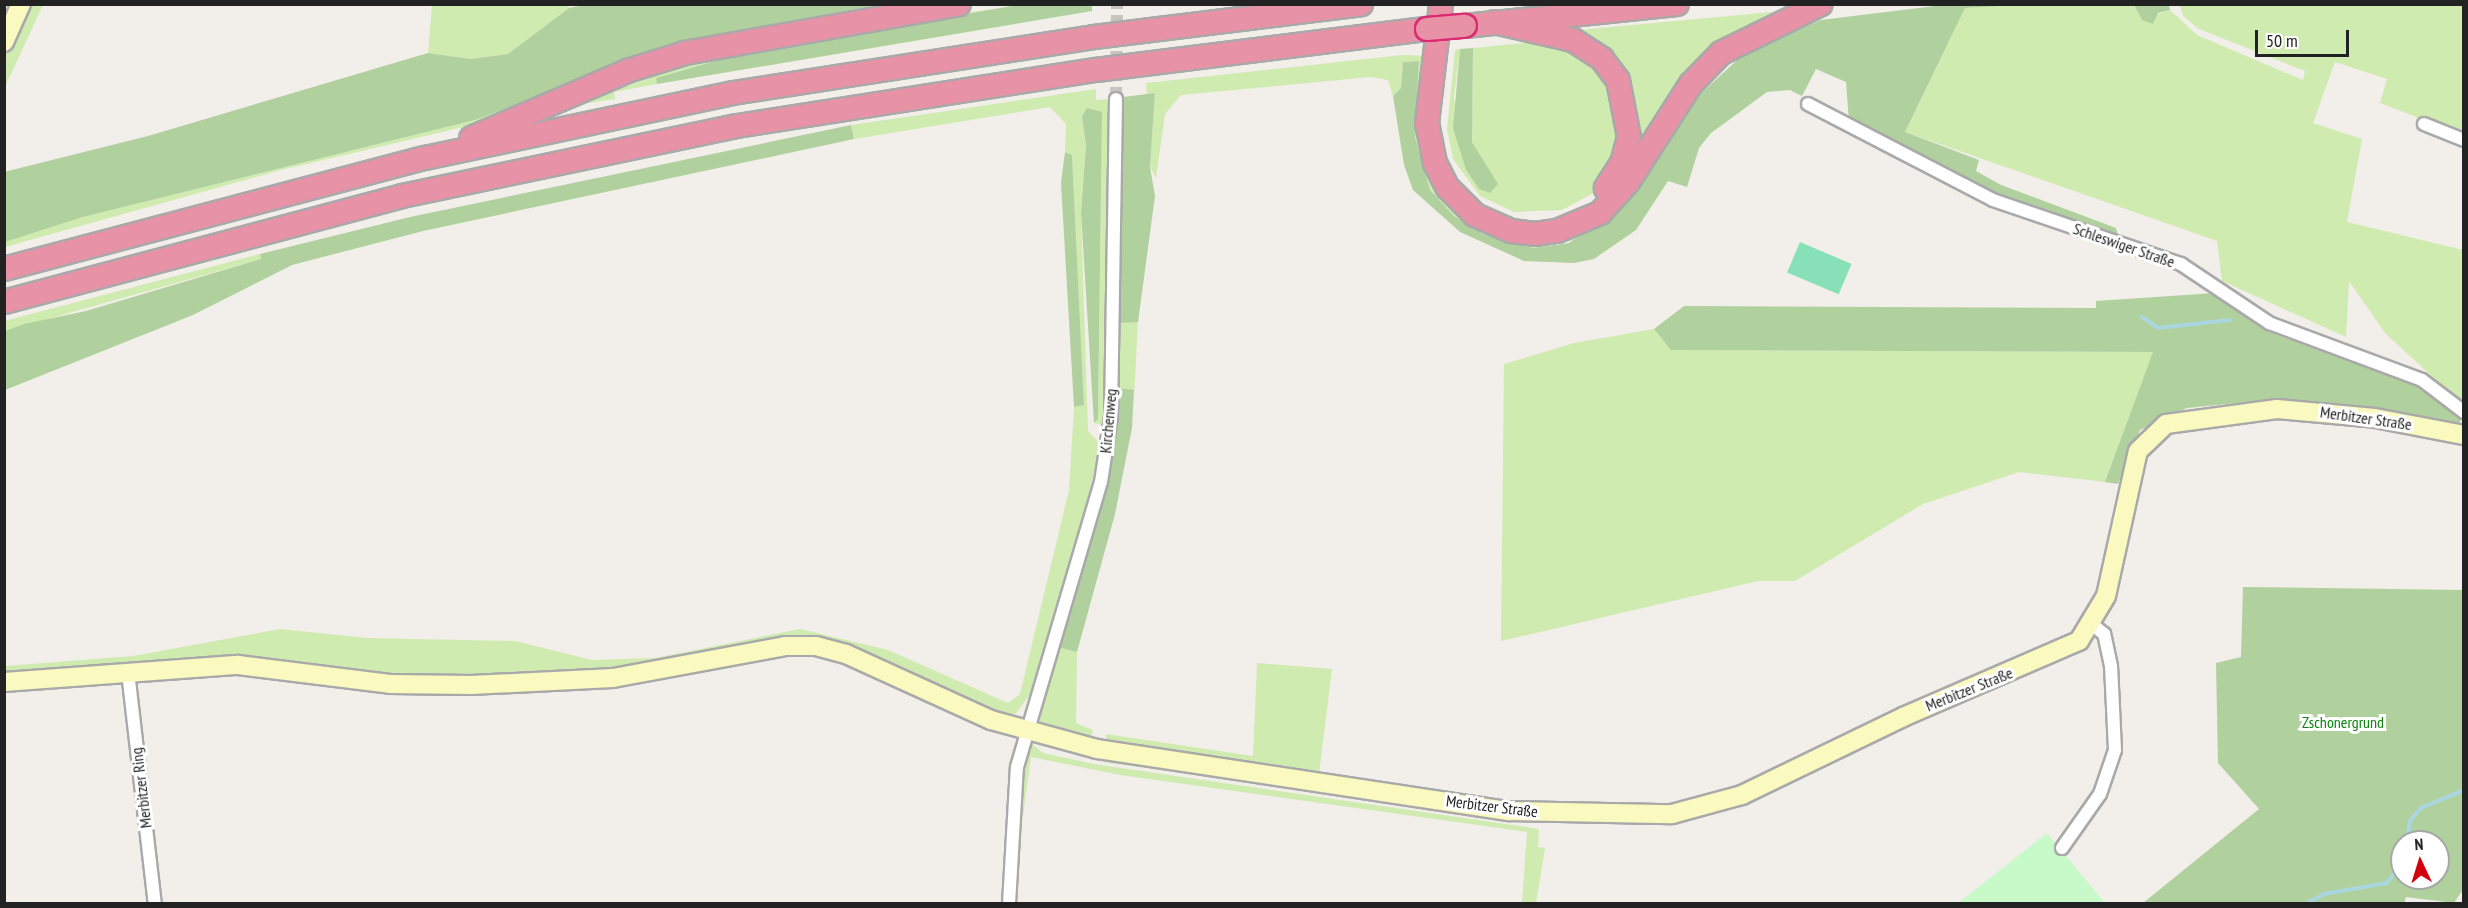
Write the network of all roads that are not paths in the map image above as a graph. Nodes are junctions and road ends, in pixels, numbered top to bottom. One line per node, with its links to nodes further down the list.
1 (21, 4): 9 (street)
2 (959, 4): 14 (highway)
3 (1361, 4): 14 (highway)
4 (1442, 4): 7 (highway)
5 (1456, 4): 8 (highway)
6 (1677, 4): 8 (highway)
7 (1821, 4)
8 (1494, 22): 16 (highway, bridge)
9 (4, 42)
10 (1116, 99): 22 (street, Kirchenweg)
11 (1808, 104): 17 (street, Schleswiger Straße)
12 (2424, 124): 13 (street)
13 (2463, 140)
14 (425, 158): 15 (highway)
15 (4, 269)
16 (4, 302)
17 (2463, 412)
18 (2463, 435): 19 (street, Merbitzer Straße)
19 (2093, 625): 22 (street, Merbitzer Straße); 23 (street)
20 (128, 672): 21 (street); 22 (street, Merbitzer Straße); 24 (street, Merbitzer Ring)
21 (4, 682)
22 (1026, 732): 25 (street)
23 (2062, 848)
24 (155, 903)
25 (1009, 903)

